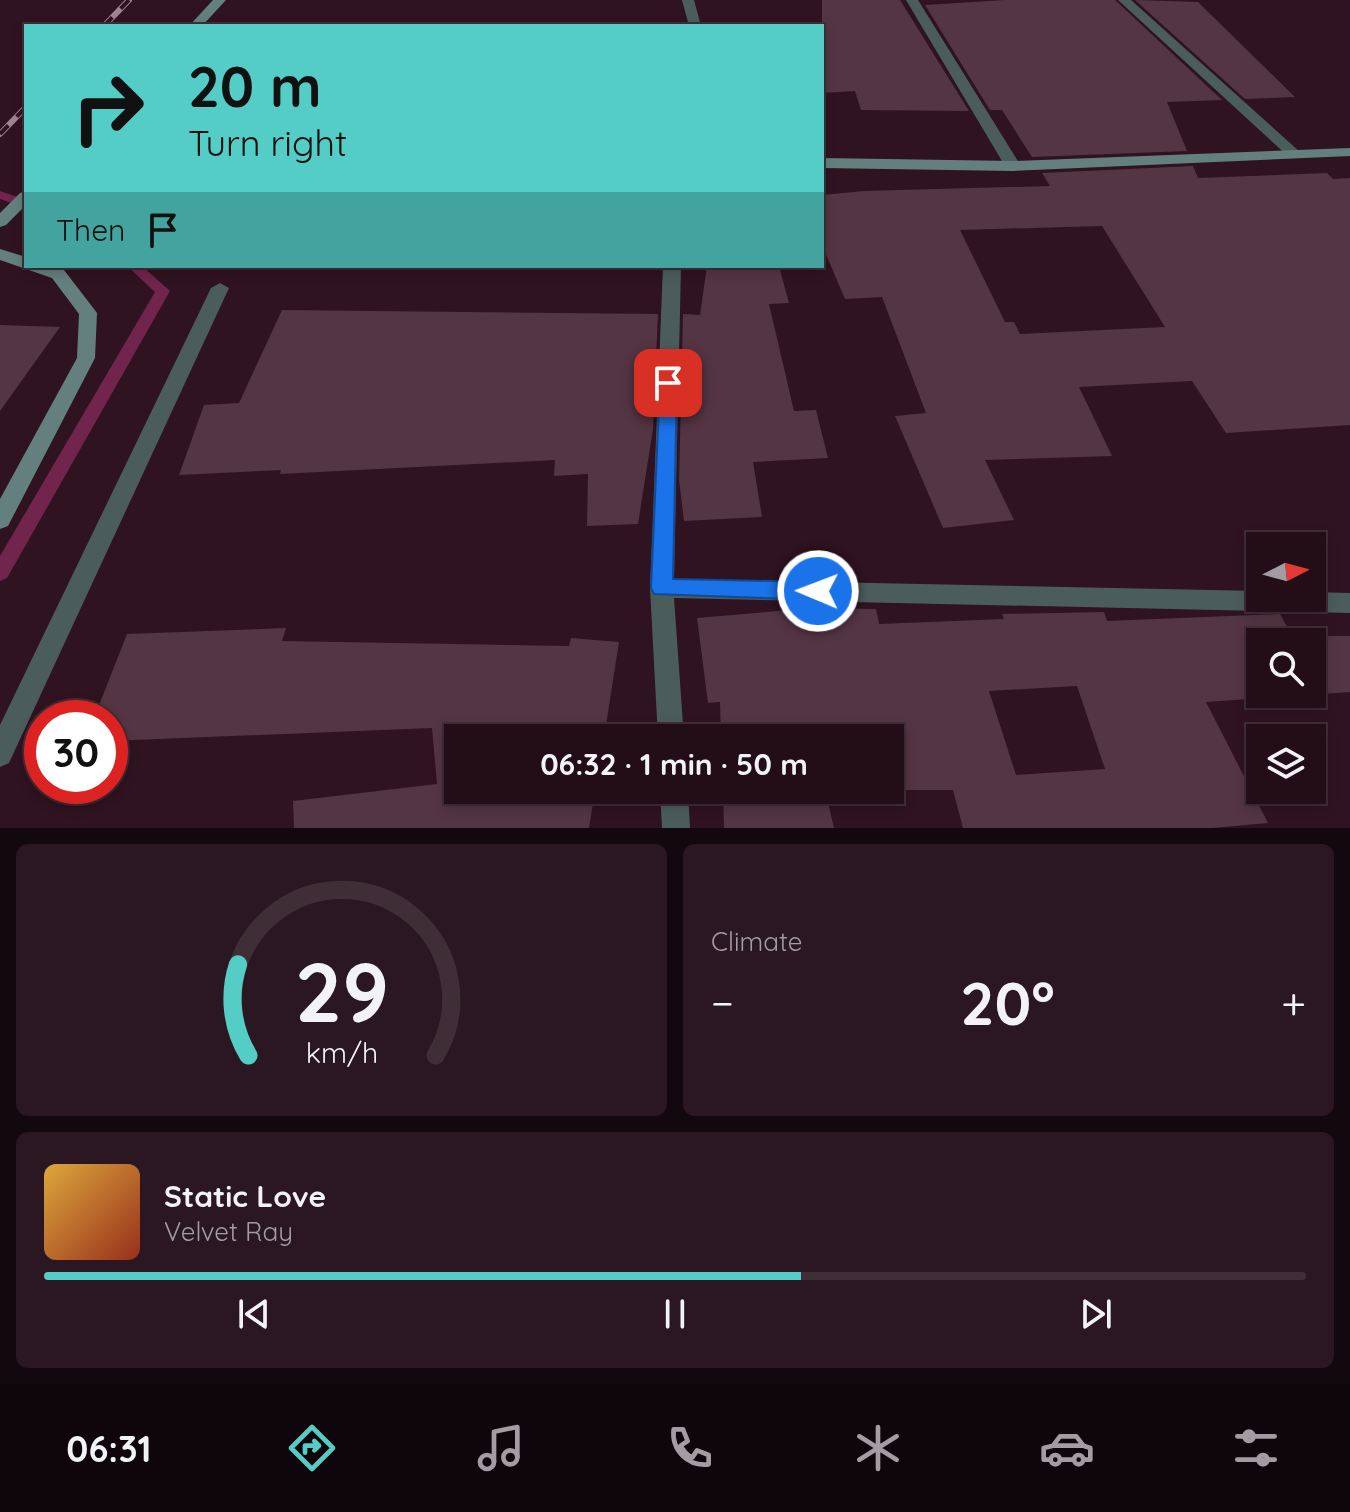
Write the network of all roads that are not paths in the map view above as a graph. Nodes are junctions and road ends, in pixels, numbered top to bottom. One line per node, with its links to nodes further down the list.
1 (220, 0): 5 (street)
2 (688, 0): 6 (street)
3 (912, 0): 10 (street)
4 (1124, 0): 8 (street)
5 (197, 24)
6 (694, 24)
7 (1350, 152): 8 (street)
8 (1295, 155): 10 (street)
9 (824, 163): 10 (street)
10 (1013, 166)
11 (24, 198): 12 (street)
12 (3, 219)
13 (0, 254): 14 (street)
14 (24, 262)
15 (41, 268): 18 (street)
16 (672, 268): 19 (street)
17 (220, 288): 22 (street)
18 (0, 520)
19 (662, 588): 20 (street); 21 (street)
20 (1350, 603)
21 (670, 724)
22 (0, 754)
23 (675, 804): 24 (street)
24 (676, 828)

